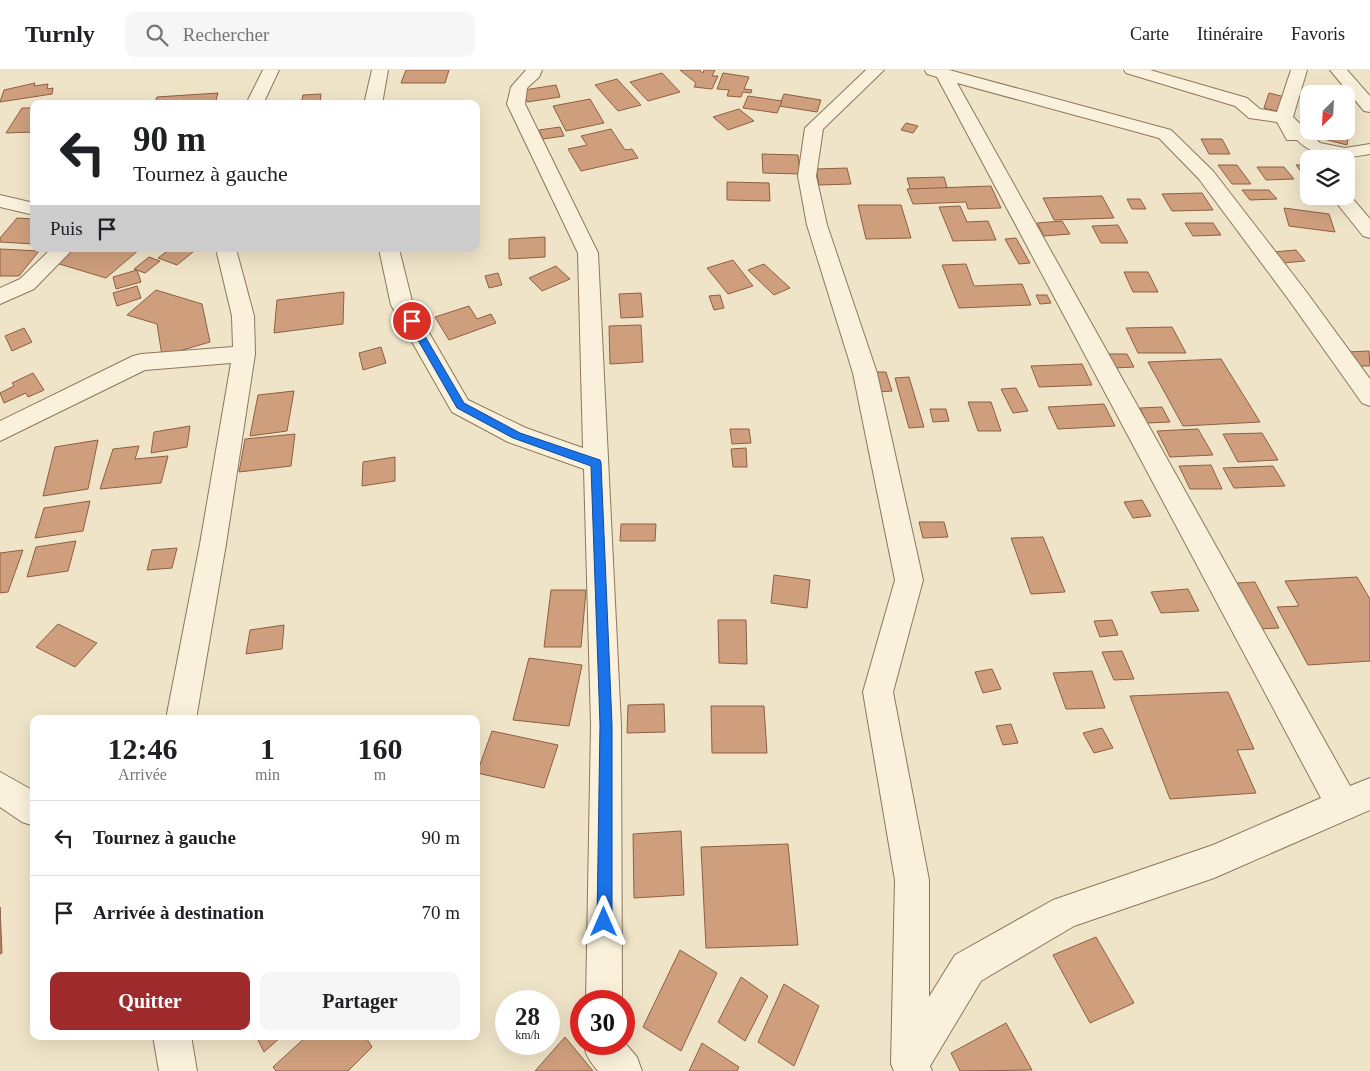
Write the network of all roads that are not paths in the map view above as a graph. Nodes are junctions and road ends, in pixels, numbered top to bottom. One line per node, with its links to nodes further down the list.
1 (271, 70): 9 (street)
2 (380, 70): 10 (street)
3 (534, 70): 26 (street)
4 (876, 70): 34 (street)
5 (1132, 70): 12 (street)
6 (1299, 70): 12 (street)
7 (1338, 70): 11 (street)
8 (936, 71): 24 (street); 29 (street)
9 (256, 100)
10 (374, 100)
11 (1370, 107)
12 (1284, 118): 13 (street); 14 (street)
13 (1370, 149)
14 (1302, 150)
15 (0, 201): 17 (street)
16 (1348, 205): 18 (street)
17 (30, 208)
18 (1370, 232)
19 (60, 252): 22 (street)
20 (227, 252): 23 (street)
21 (390, 252): 26 (street)
22 (0, 297)
23 (244, 354): 25 (street); 27 (street)
24 (1370, 397)
25 (0, 432)
26 (596, 463): 31 (street)
27 (182, 715)
28 (0, 788): 30 (street)
29 (1356, 800): 34 (street)
30 (30, 807)
31 (604, 990)
32 (173, 1040): 35 (street)
33 (610, 1055): 36 (street)
34 (908, 1069)
35 (178, 1071)
36 (623, 1071)

